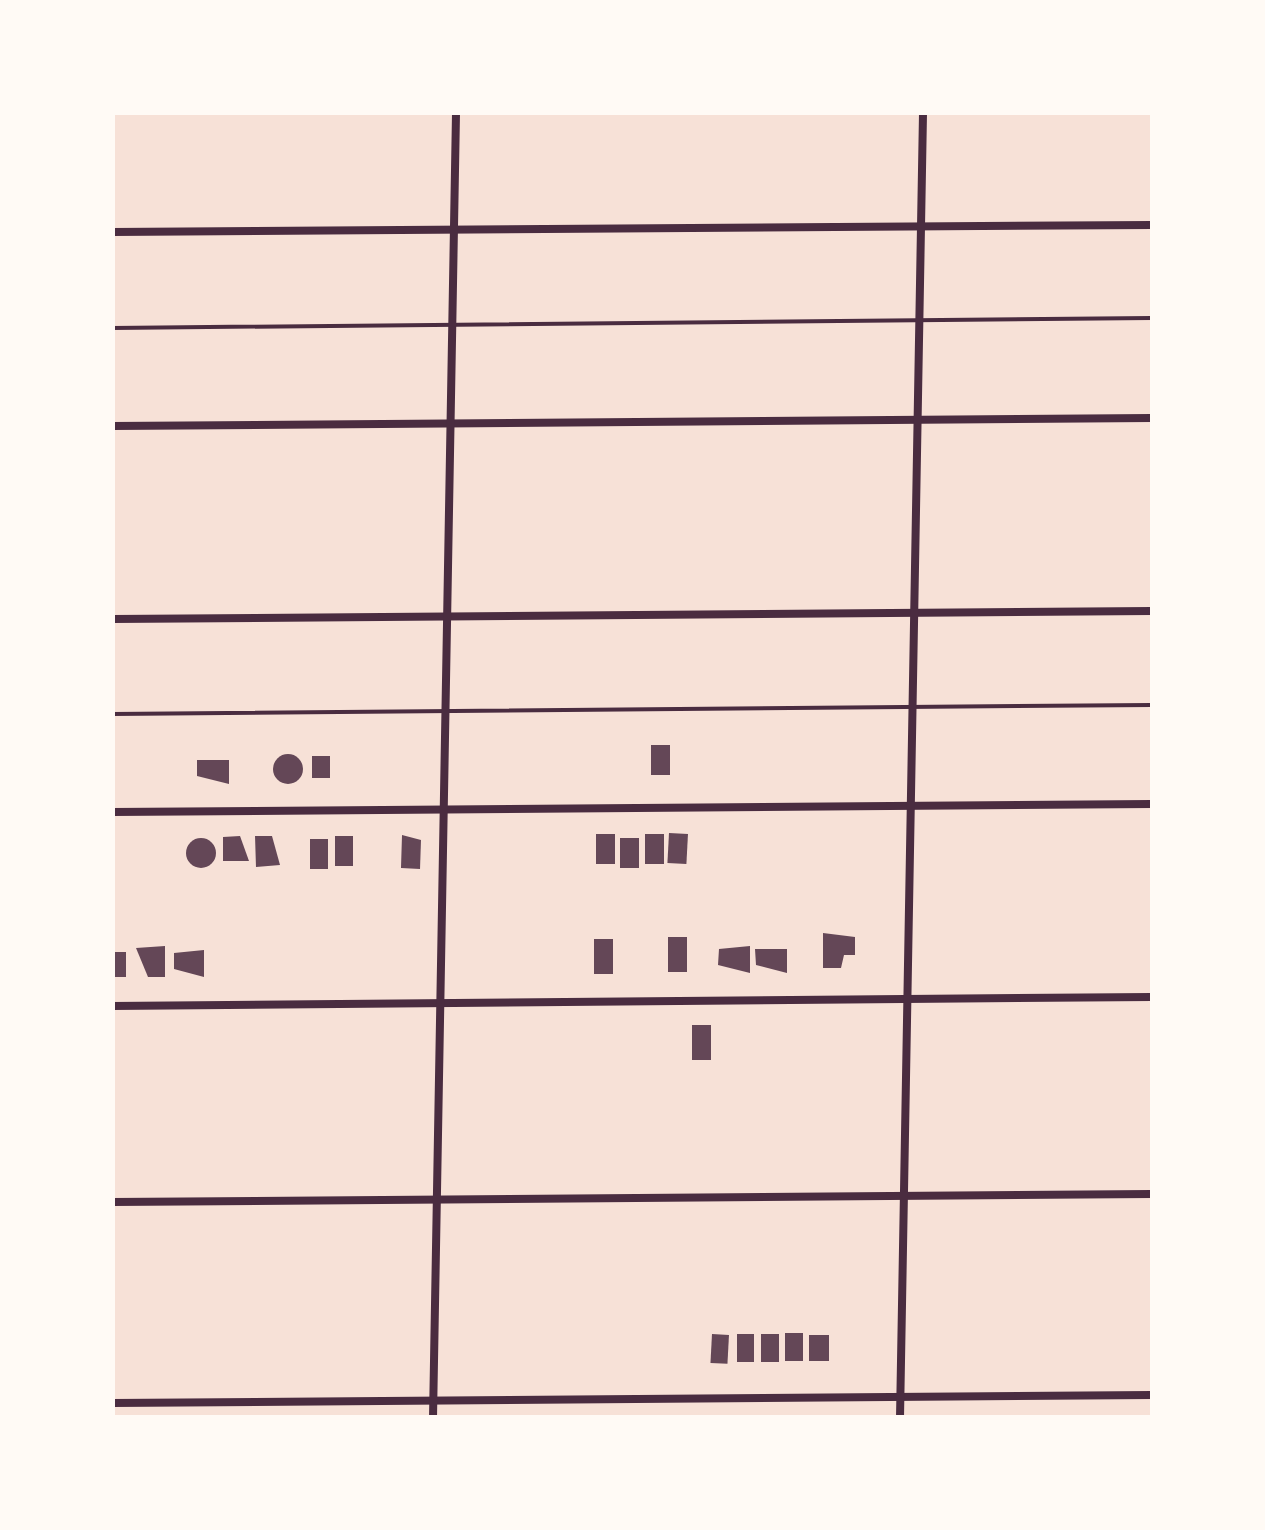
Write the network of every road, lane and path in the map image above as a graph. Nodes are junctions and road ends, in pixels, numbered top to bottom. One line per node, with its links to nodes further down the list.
1 (456, 112): 5 (street)
2 (923, 112): 4 (street)
3 (1152, 224): 4 (street)
4 (920, 226): 5 (street); 8 (street)
5 (454, 230): 6 (street); 9 (street)
6 (112, 232)
7 (1152, 318): 8 (lane)
8 (919, 320): 9 (lane); 12 (street)
9 (452, 325): 10 (lane); 13 (street)
10 (112, 328)
11 (1152, 418): 12 (street)
12 (917, 420): 13 (street); 16 (street)
13 (451, 424): 14 (street); 17 (street)
14 (112, 426)
15 (1152, 611): 16 (street)
16 (914, 613): 17 (street); 20 (street)
17 (448, 617): 18 (street); 21 (street)
18 (112, 619)
19 (1152, 706): 20 (lane)
20 (912, 707): 21 (lane); 24 (street)
21 (446, 710): 22 (lane); 25 (street)
22 (112, 714)
23 (1152, 804): 24 (street)
24 (910, 806): 25 (street); 28 (street)
25 (444, 810): 26 (street); 29 (street)
26 (112, 812)
27 (1152, 998): 28 (street)
28 (907, 1000): 29 (street); 32 (street)
29 (441, 1003): 30 (street); 33 (street)
30 (112, 1006)
31 (1152, 1194): 32 (street)
32 (904, 1196): 33 (street); 36 (street)
33 (437, 1200): 34 (street); 37 (street)
34 (112, 1202)
35 (1152, 1394): 36 (street)
36 (900, 1396): 37 (street); 40 (street)
37 (434, 1401): 38 (street); 39 (street)
38 (112, 1403)
39 (433, 1418)
40 (900, 1418)

